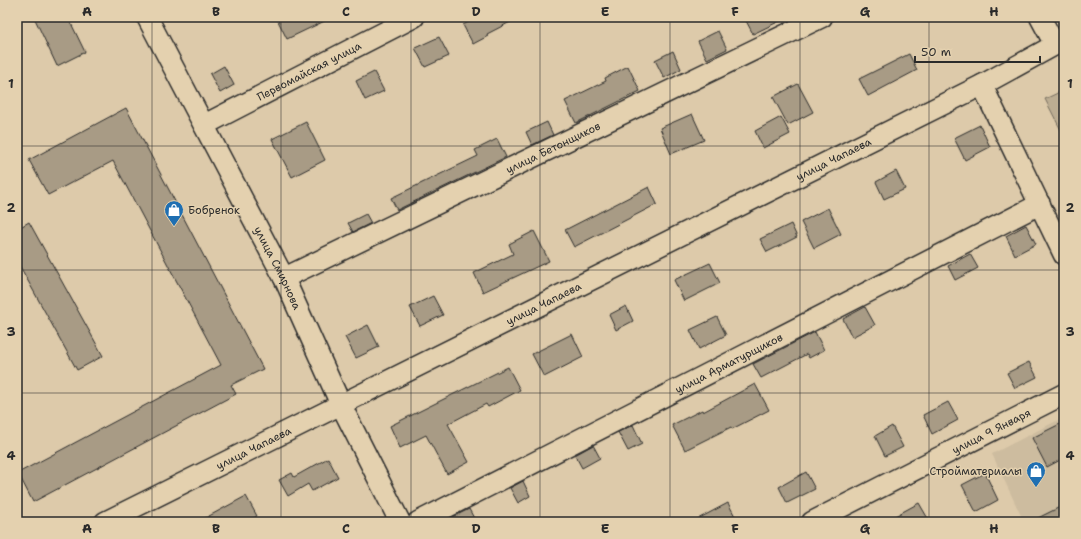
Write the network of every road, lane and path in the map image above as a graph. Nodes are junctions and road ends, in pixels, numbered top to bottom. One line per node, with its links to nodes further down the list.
1 (414, 17): 7 (street, Первомайская улица)
2 (822, 17): 10 (street, улица Бетонщиков)
3 (1040, 17): 5 (street)
4 (150, 18): 7 (street, улица Смирнова)
5 (1060, 43): 6 (street, улица Чапаева)
6 (982, 85): 8 (street); 12 (street, улица Чапаева)
7 (204, 125): 10 (street, улица Смирнова)
8 (1040, 204): 9 (street); 15 (street, улица Арматурщиков)
9 (1064, 255)
10 (284, 278): 12 (street, улица Смирнова)
11 (1064, 394): 16 (street, улица 9 Января)
12 (341, 405): 13 (street, улица Чапаева); 14 (street, улица Смирнова)
13 (105, 522)
14 (400, 522)
15 (418, 522)
16 (812, 522)

